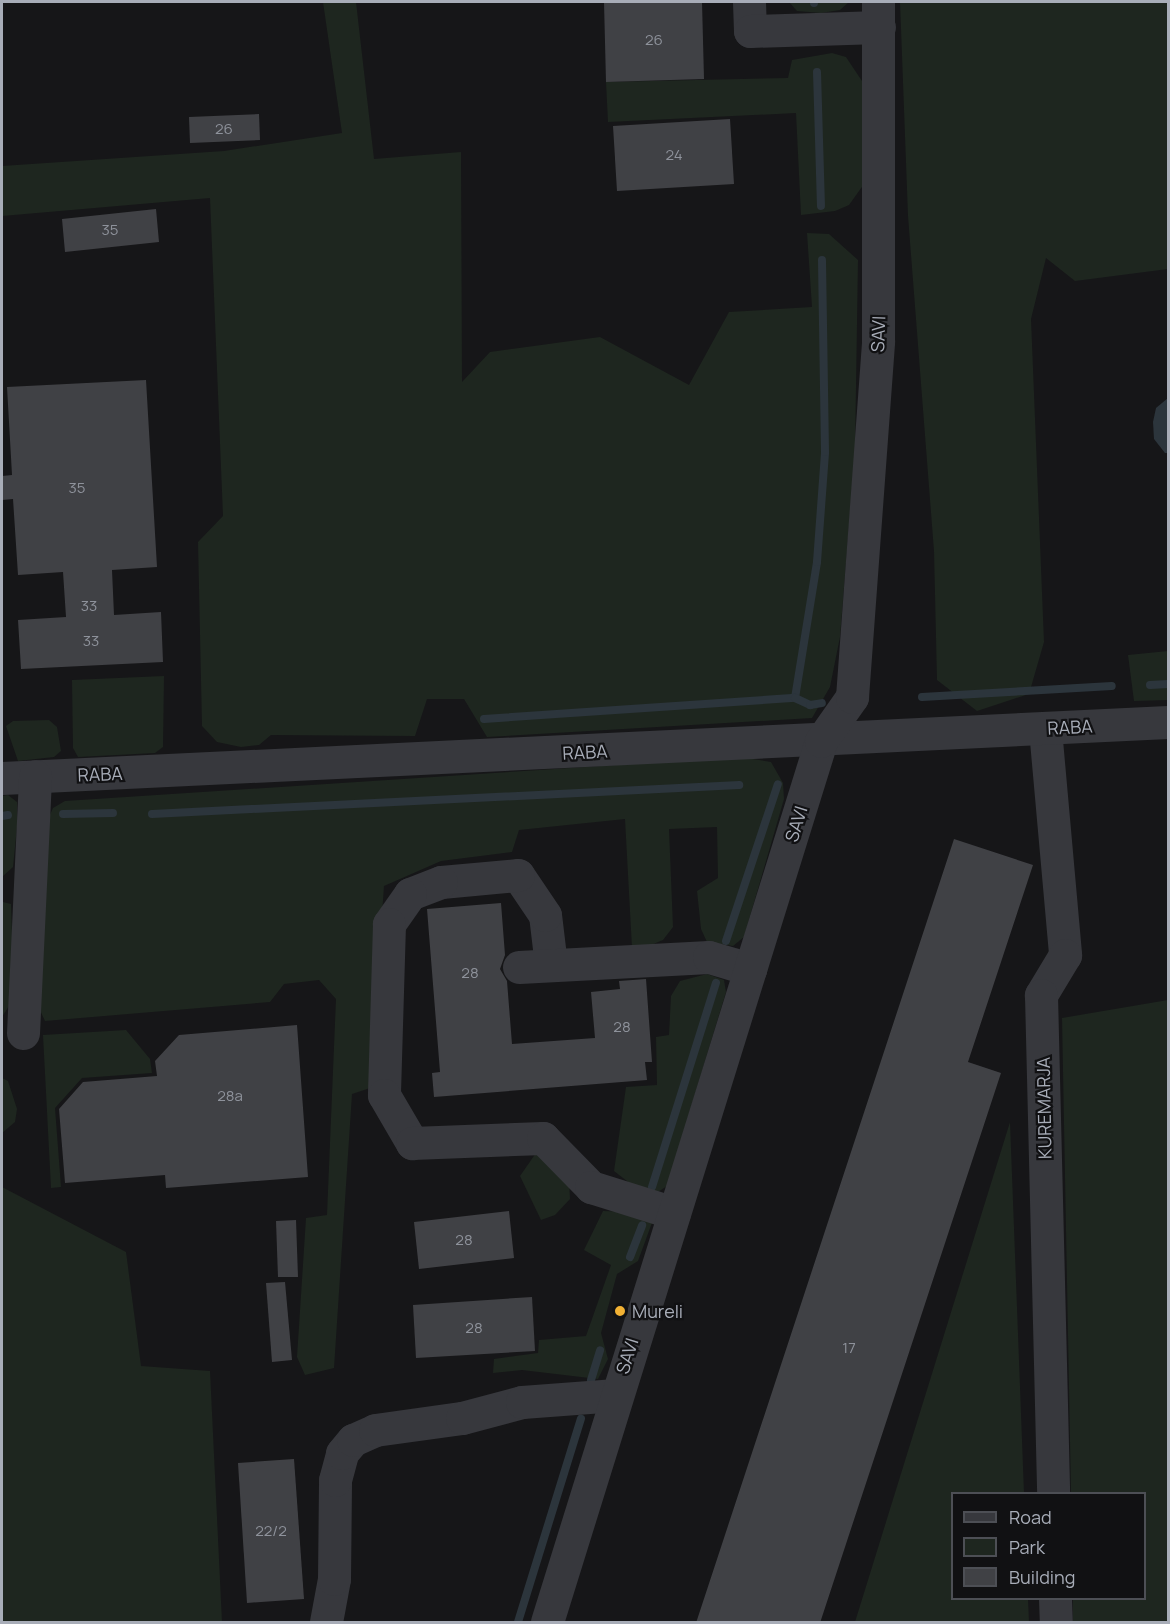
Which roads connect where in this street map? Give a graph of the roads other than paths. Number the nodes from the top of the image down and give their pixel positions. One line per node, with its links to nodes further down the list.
1 (749, 2): 2 (street)
2 (879, 14): 5 (street, SAVI)
3 (1168, 722): 4 (street, RABA)
4 (1045, 729): 5 (street, RABA); 15 (street, KUREMARJA)
5 (821, 741): 6 (street, RABA); 11 (street, SAVI)
6 (35, 776): 7 (street, RABA); 8 (street)
7 (2, 778)
8 (16, 885): 12 (street)
9 (551, 965): 10 (street); 11 (street); 13 (street)
10 (519, 967)
11 (750, 969): 13 (street, SAVI)
12 (23, 1033)
13 (674, 1213): 14 (street, SAVI)
14 (616, 1395): 17 (street); 18 (street, SAVI)
15 (1053, 1492)
16 (1055, 1600): 19 (street)
17 (326, 1623)
18 (548, 1623)
19 (1056, 1623)

